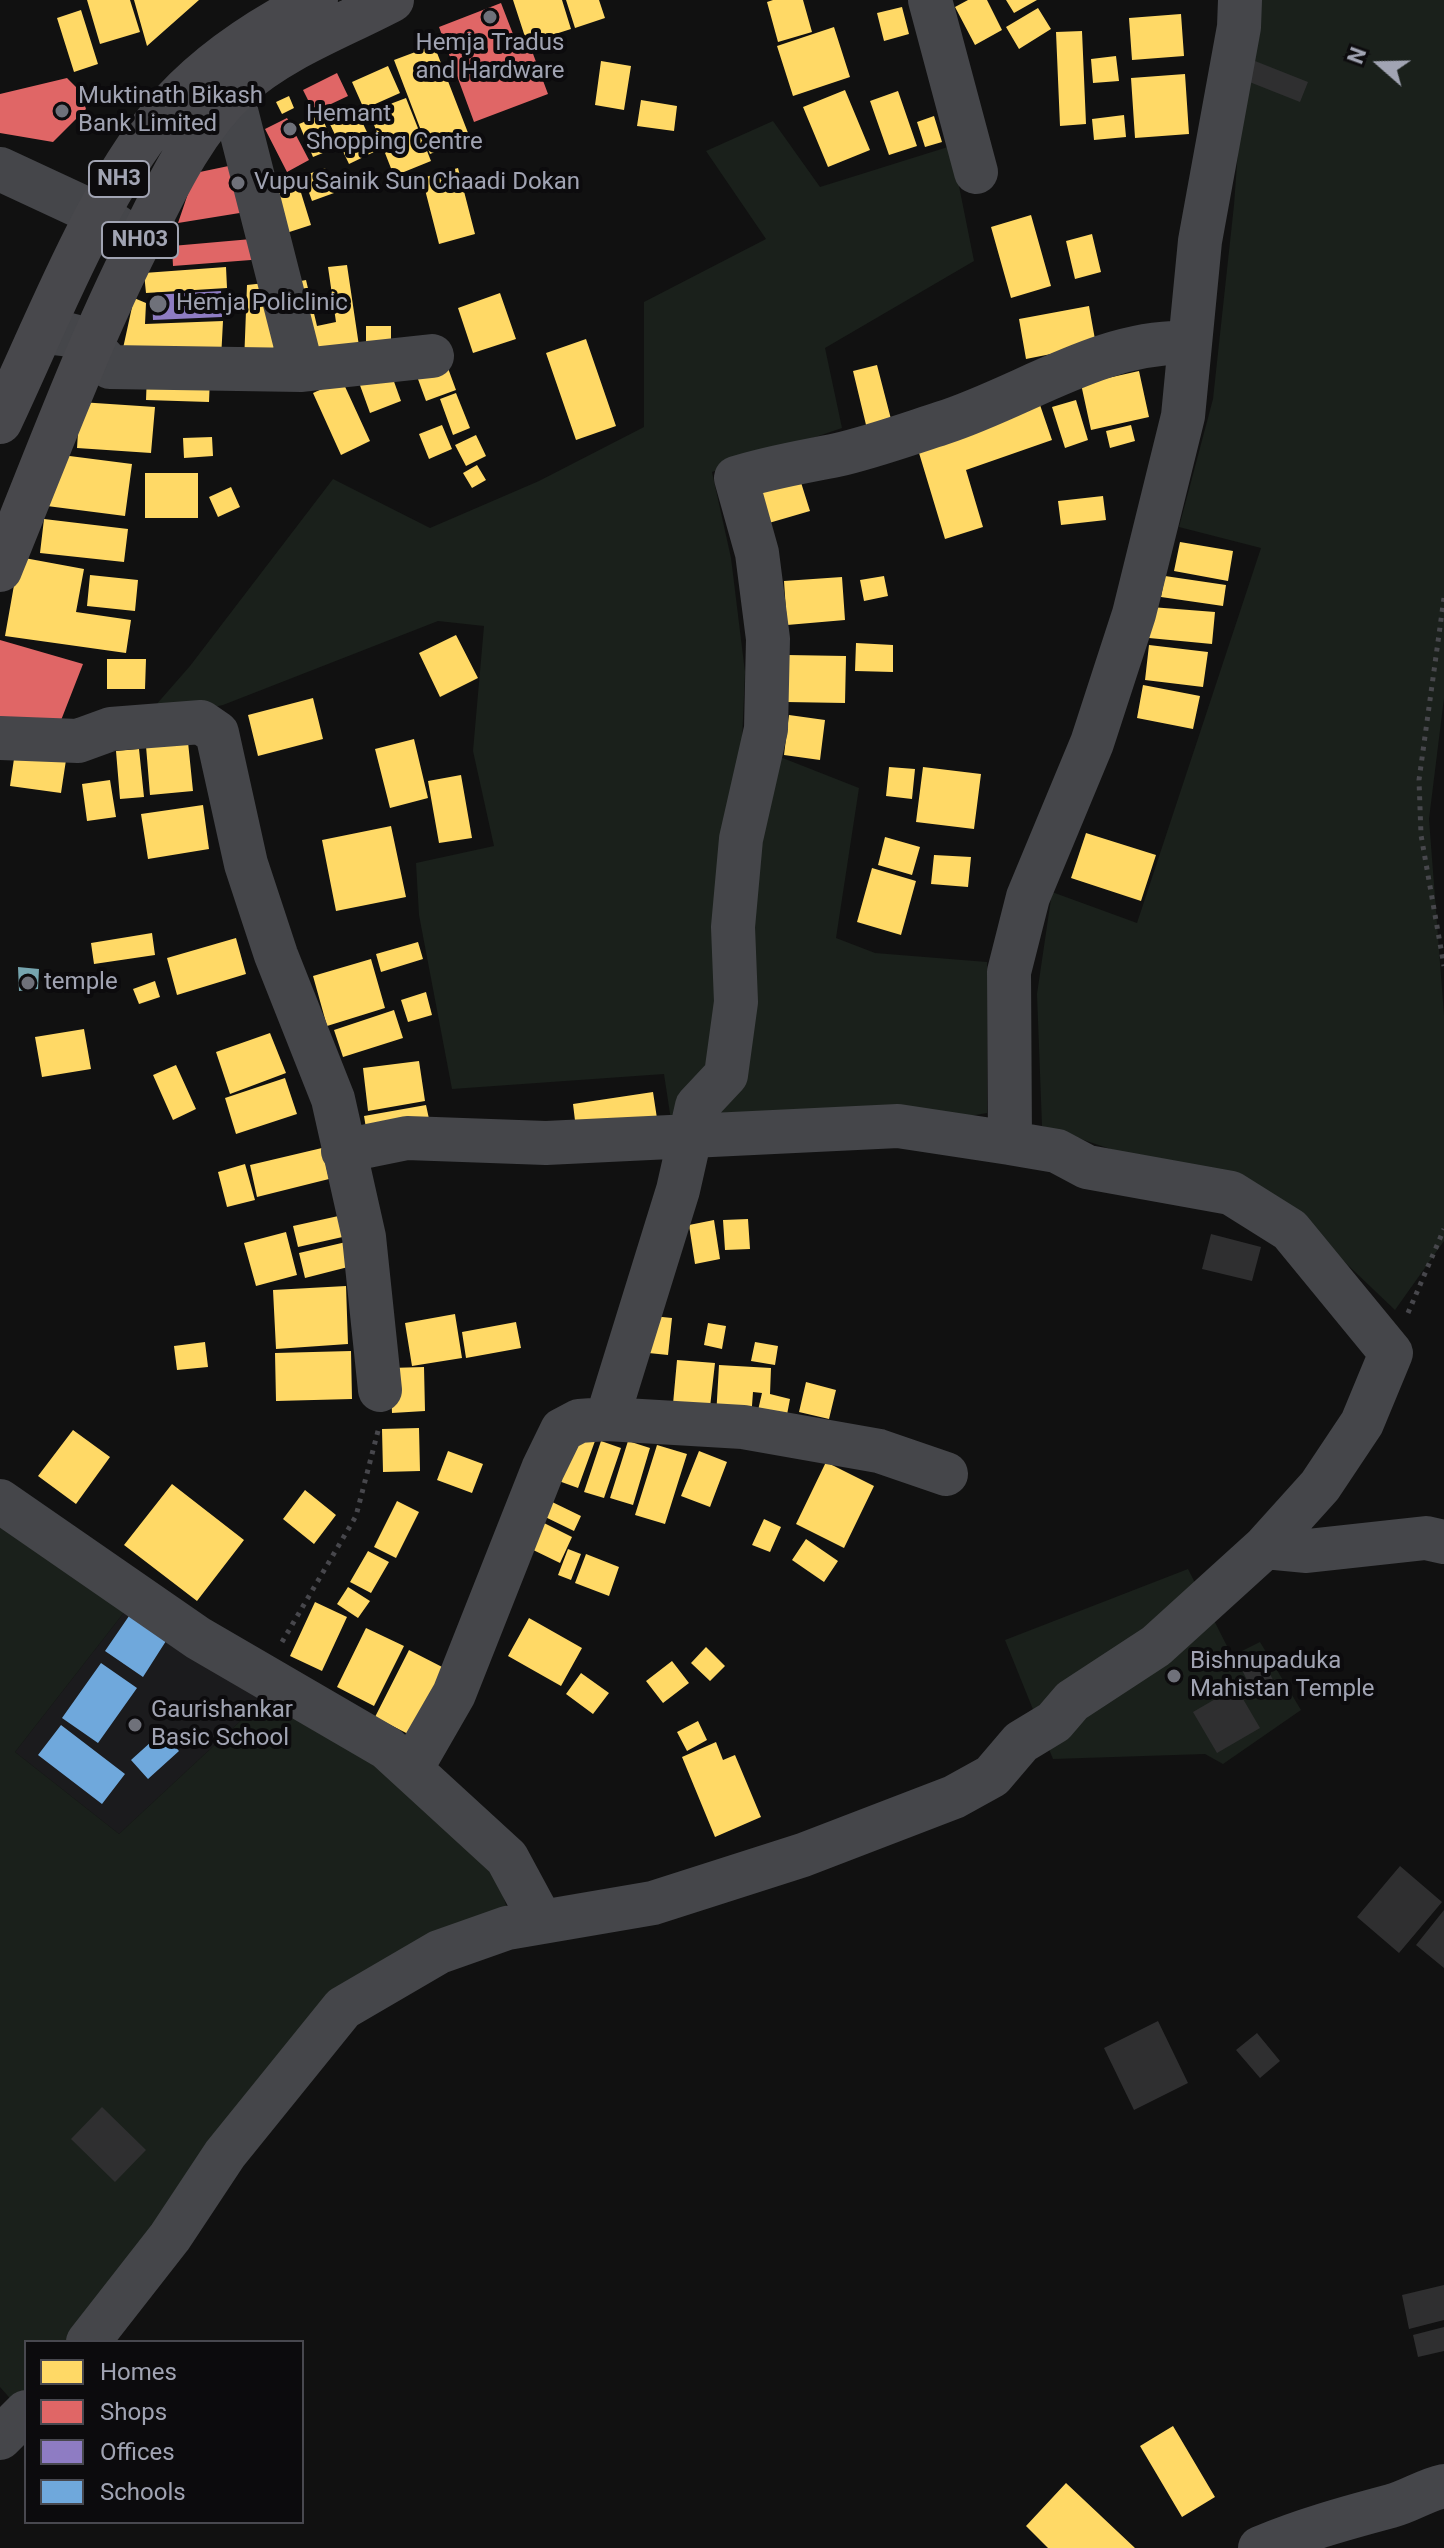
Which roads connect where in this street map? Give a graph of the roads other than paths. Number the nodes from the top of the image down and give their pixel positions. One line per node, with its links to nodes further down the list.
1 (316, 0): 8 (highway, NH3)
2 (392, 0): 5 (highway, NH03)
3 (930, 0): 7 (street)
4 (1240, 0): 12 (street)
5 (232, 95): 9 (highway, NH03); 14 (street)
6 (0, 169): 8 (street)
7 (976, 172)
8 (99, 215): 9 (street); 10 (highway, NH3)
9 (139, 242): 11 (highway, NH03)
10 (41, 333): 11 (street); 15 (highway, NH3)
11 (90, 343): 14 (street); 16 (highway, NH03)
12 (1190, 343): 18 (street); 19 (street)
13 (432, 356): 14 (street)
14 (302, 370)
15 (0, 422)
16 (0, 570)
17 (0, 738): 20 (street)
18 (689, 1134): 19 (street); 20 (street); 22 (street)
19 (1010, 1143): 26 (street)
20 (343, 1151): 21 (street)
21 (380, 1390)
22 (607, 1419): 23 (street); 27 (street)
23 (946, 1474)
24 (0, 1501): 27 (street)
25 (1444, 1542): 26 (street)
26 (1265, 1547): 28 (street)
27 (412, 1767): 28 (street)
28 (541, 1921): 29 (street)
29 (90, 2340)
30 (24, 2414): 31 (street)
31 (0, 2438)
32 (1444, 2486): 33 (street)
33 (1260, 2548)

